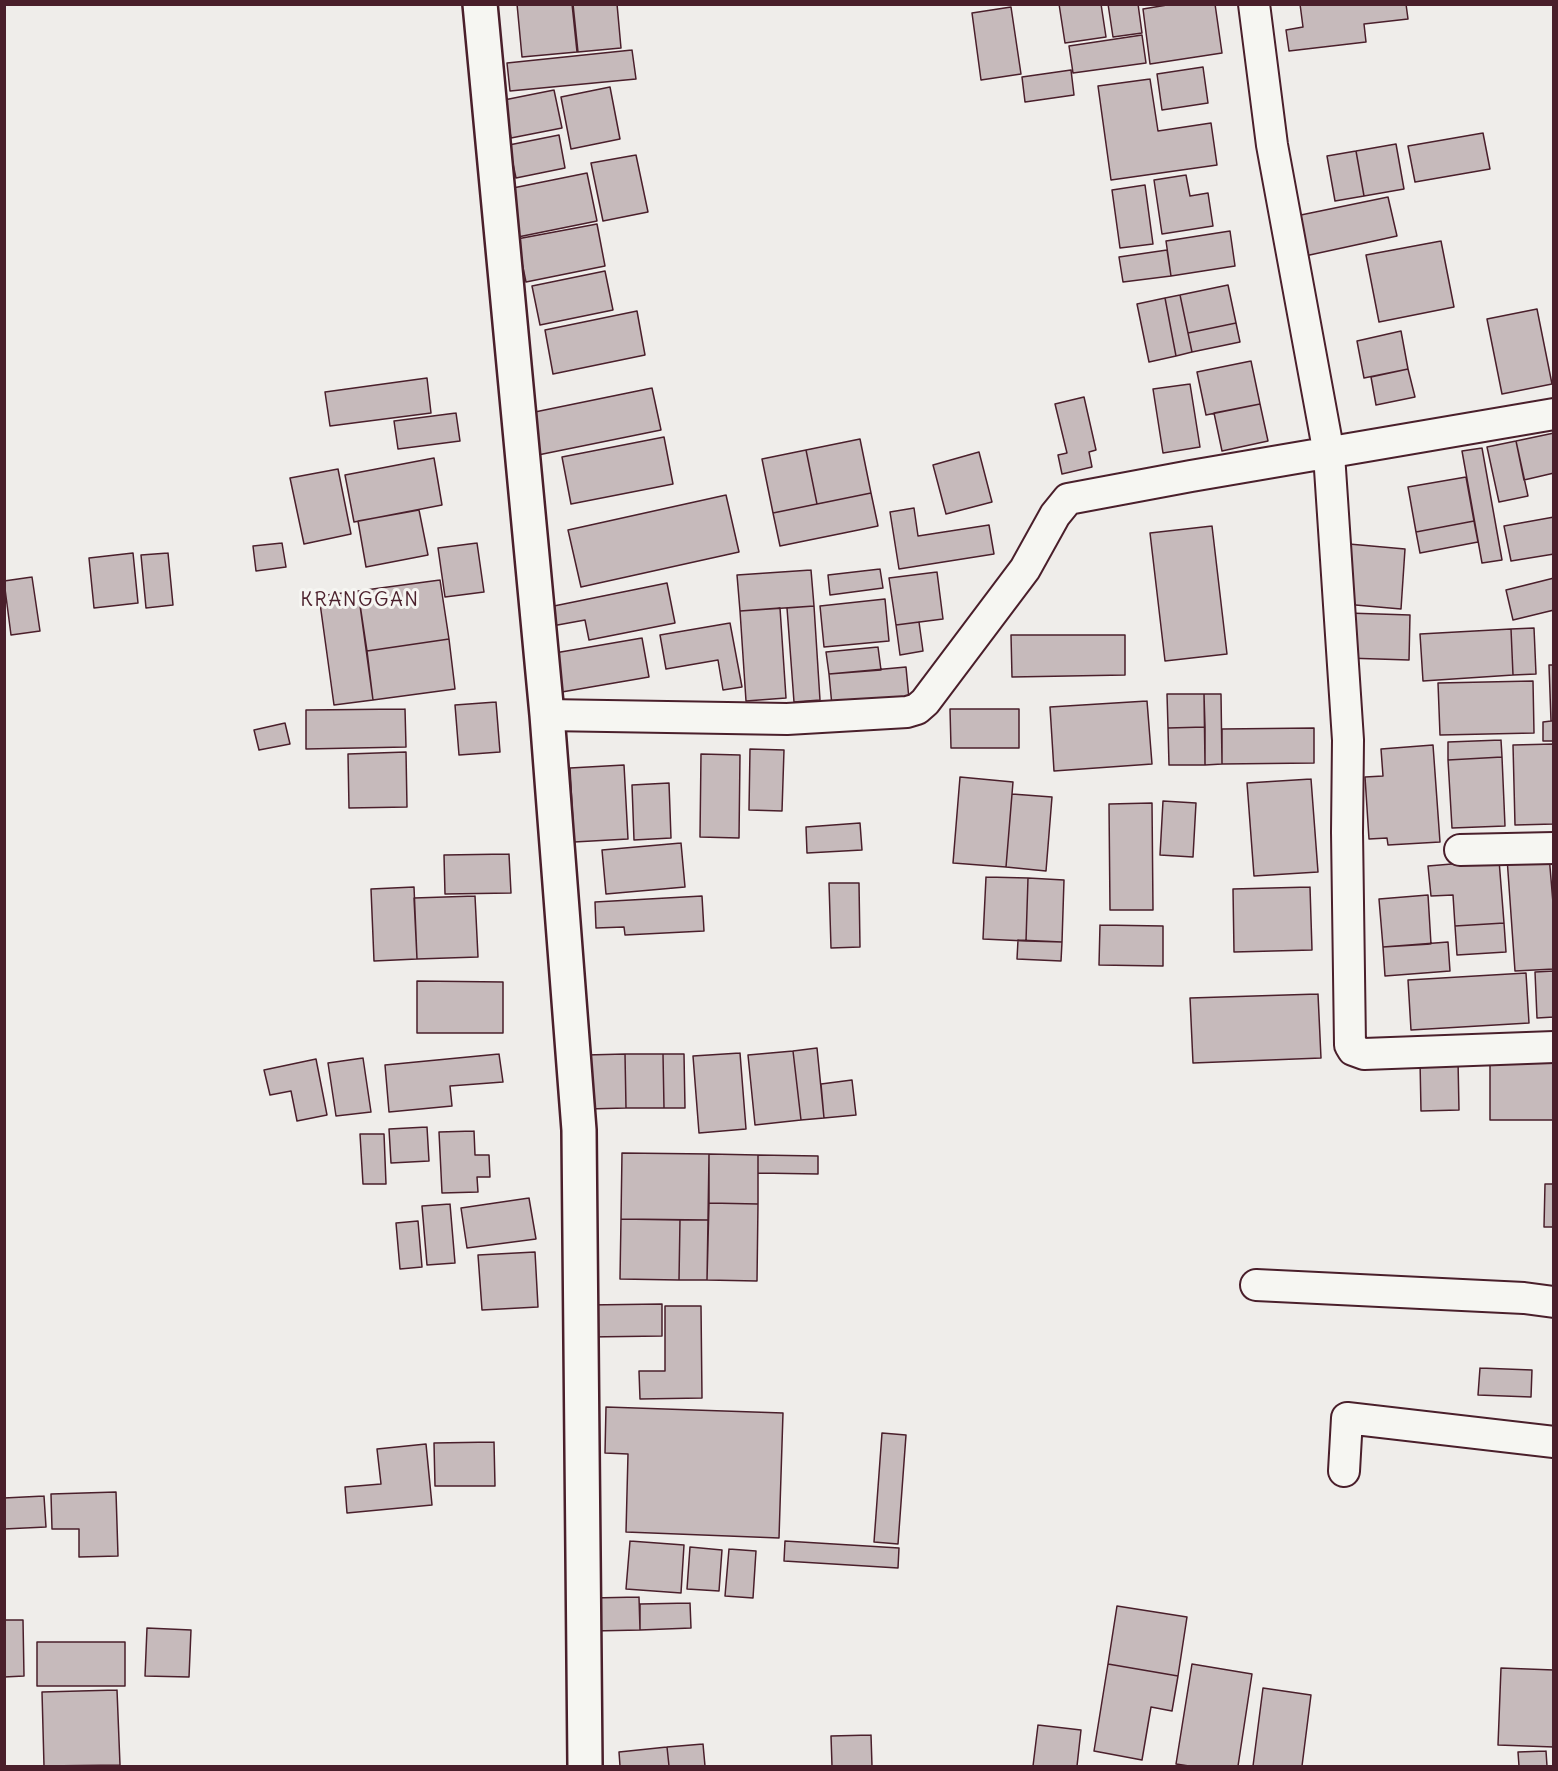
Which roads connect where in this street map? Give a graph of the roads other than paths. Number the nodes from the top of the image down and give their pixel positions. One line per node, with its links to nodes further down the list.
1 (480, 4): 5 (street)
2 (1254, 4): 4 (street)
3 (1554, 414): 4 (street)
4 (1329, 454): 5 (street); 8 (street)
5 (547, 715): 13 (street)
6 (1554, 848): 7 (street)
7 (1461, 850)
8 (1554, 1047)
9 (1256, 1285): 10 (street)
10 (1554, 1302)
11 (1554, 1442): 12 (street)
12 (1344, 1471)
13 (585, 1767)

